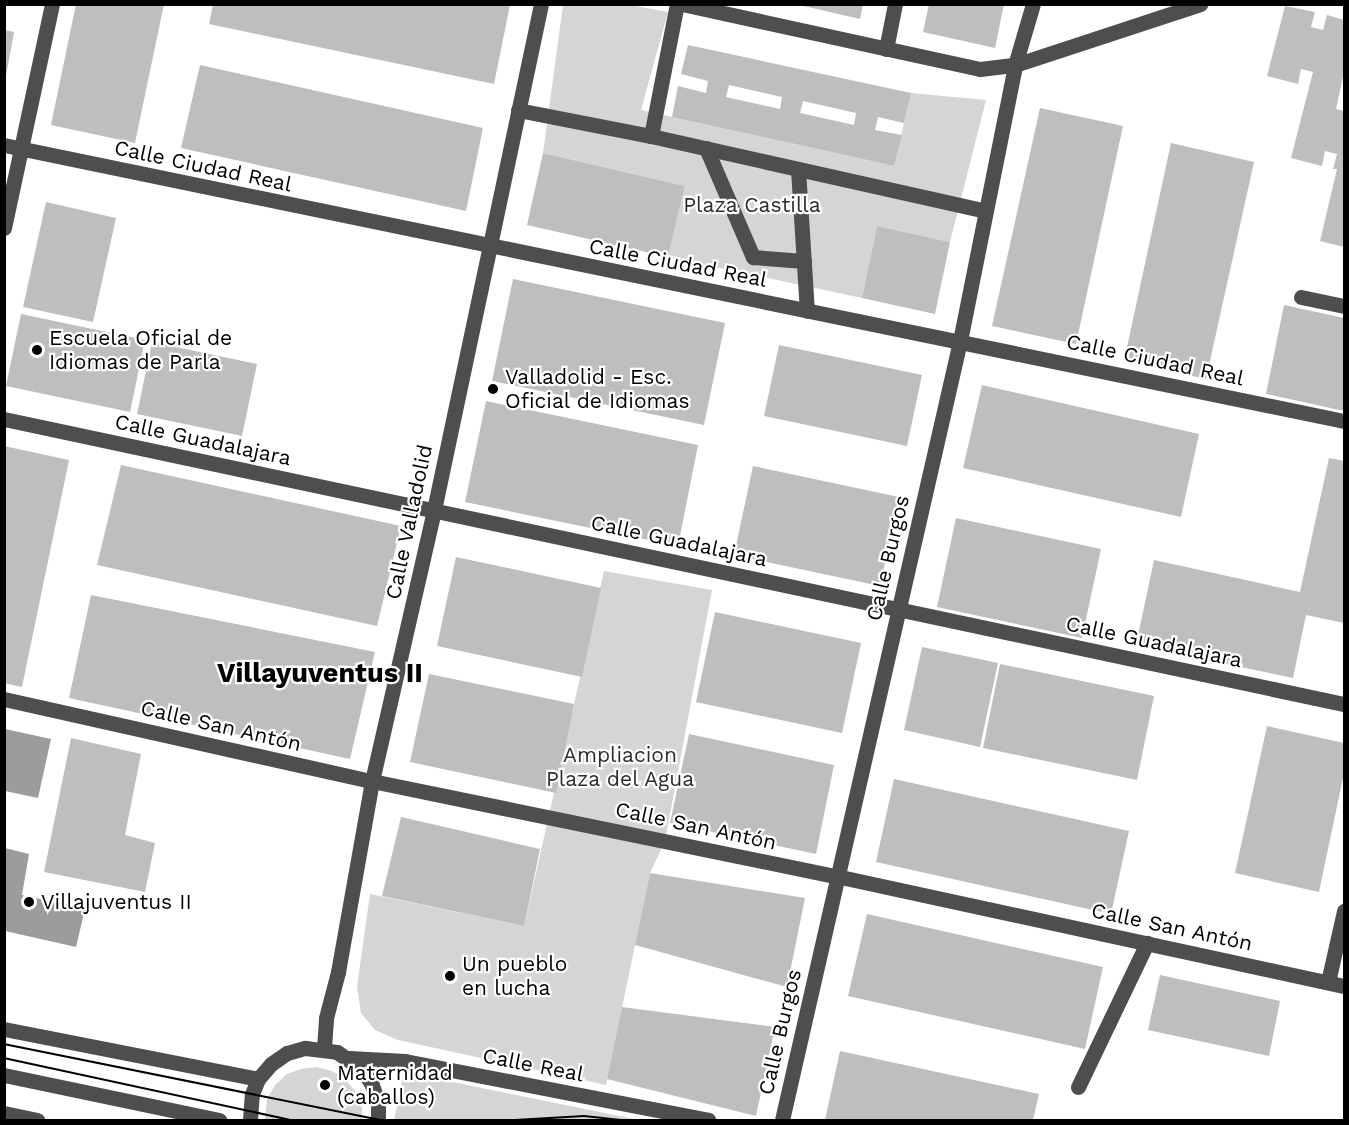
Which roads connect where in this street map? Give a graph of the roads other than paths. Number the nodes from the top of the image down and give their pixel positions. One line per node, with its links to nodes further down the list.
1 (52, 4): 13 (street)
2 (541, 4): 9 (street, Calle Valladolid)
3 (679, 4): 7 (street); 10 (street)
4 (895, 4): 7 (street)
5 (1033, 4): 8 (street, Calle Burgos)
6 (1200, 4): 8 (street)
7 (886, 49): 8 (street)
8 (1015, 65): 15 (street, Calle Burgos)
9 (518, 110): 10 (street); 17 (street, Calle Valladolid)
10 (651, 136): 12 (street)
11 (4, 146): 13 (street, Calle Ciudad Real)
12 (706, 148): 14 (street); 18 (street)
13 (21, 149): 16 (street); 17 (street, Calle Ciudad Real)
14 (798, 169): 15 (street); 18 (street)
15 (987, 211): 22 (street, Calle Burgos)
16 (4, 228)
17 (488, 247): 21 (street, Calle Ciudad Real); 25 (street, Calle Valladolid)
18 (804, 261): 21 (street)
19 (1301, 297): 20 (street)
20 (1344, 306)
21 (807, 311): 22 (street, Calle Ciudad Real)
22 (960, 341): 24 (street, Calle Ciudad Real); 26 (street, Calle Burgos)
23 (4, 419): 25 (street, Calle Guadalajara)
24 (1344, 421)
25 (434, 510): 26 (street, Calle Guadalajara); 29 (street, Calle Valladolid)
26 (897, 609): 28 (street, Calle Guadalajara); 30 (street, Calle Burgos)
27 (4, 699): 29 (street, Calle San Antón)
28 (1344, 704)
29 (372, 781): 30 (street, Calle San Antón); 36 (street, Calle Valladolid)
30 (836, 876): 32 (street, Calle San Antón); 47 (street, Calle Burgos)
31 (1344, 911): 33 (street)
32 (1147, 944): 33 (street, Calle San Antón); 40 (street)
33 (1328, 982): 34 (street, Calle San Antón)
34 (1344, 986)
35 (4, 1029): 39 (street)
36 (324, 1048): 37 (street); 39 (street)
37 (349, 1058): 45 (street); 46 (street, Calle Real)
38 (4, 1074): 43 (street)
39 (258, 1079): 44 (street)
40 (1078, 1087)
41 (4, 1113): 42 (street)
42 (36, 1120)
43 (219, 1120)
44 (250, 1120)
45 (378, 1120)
46 (708, 1120)
47 (782, 1120)

